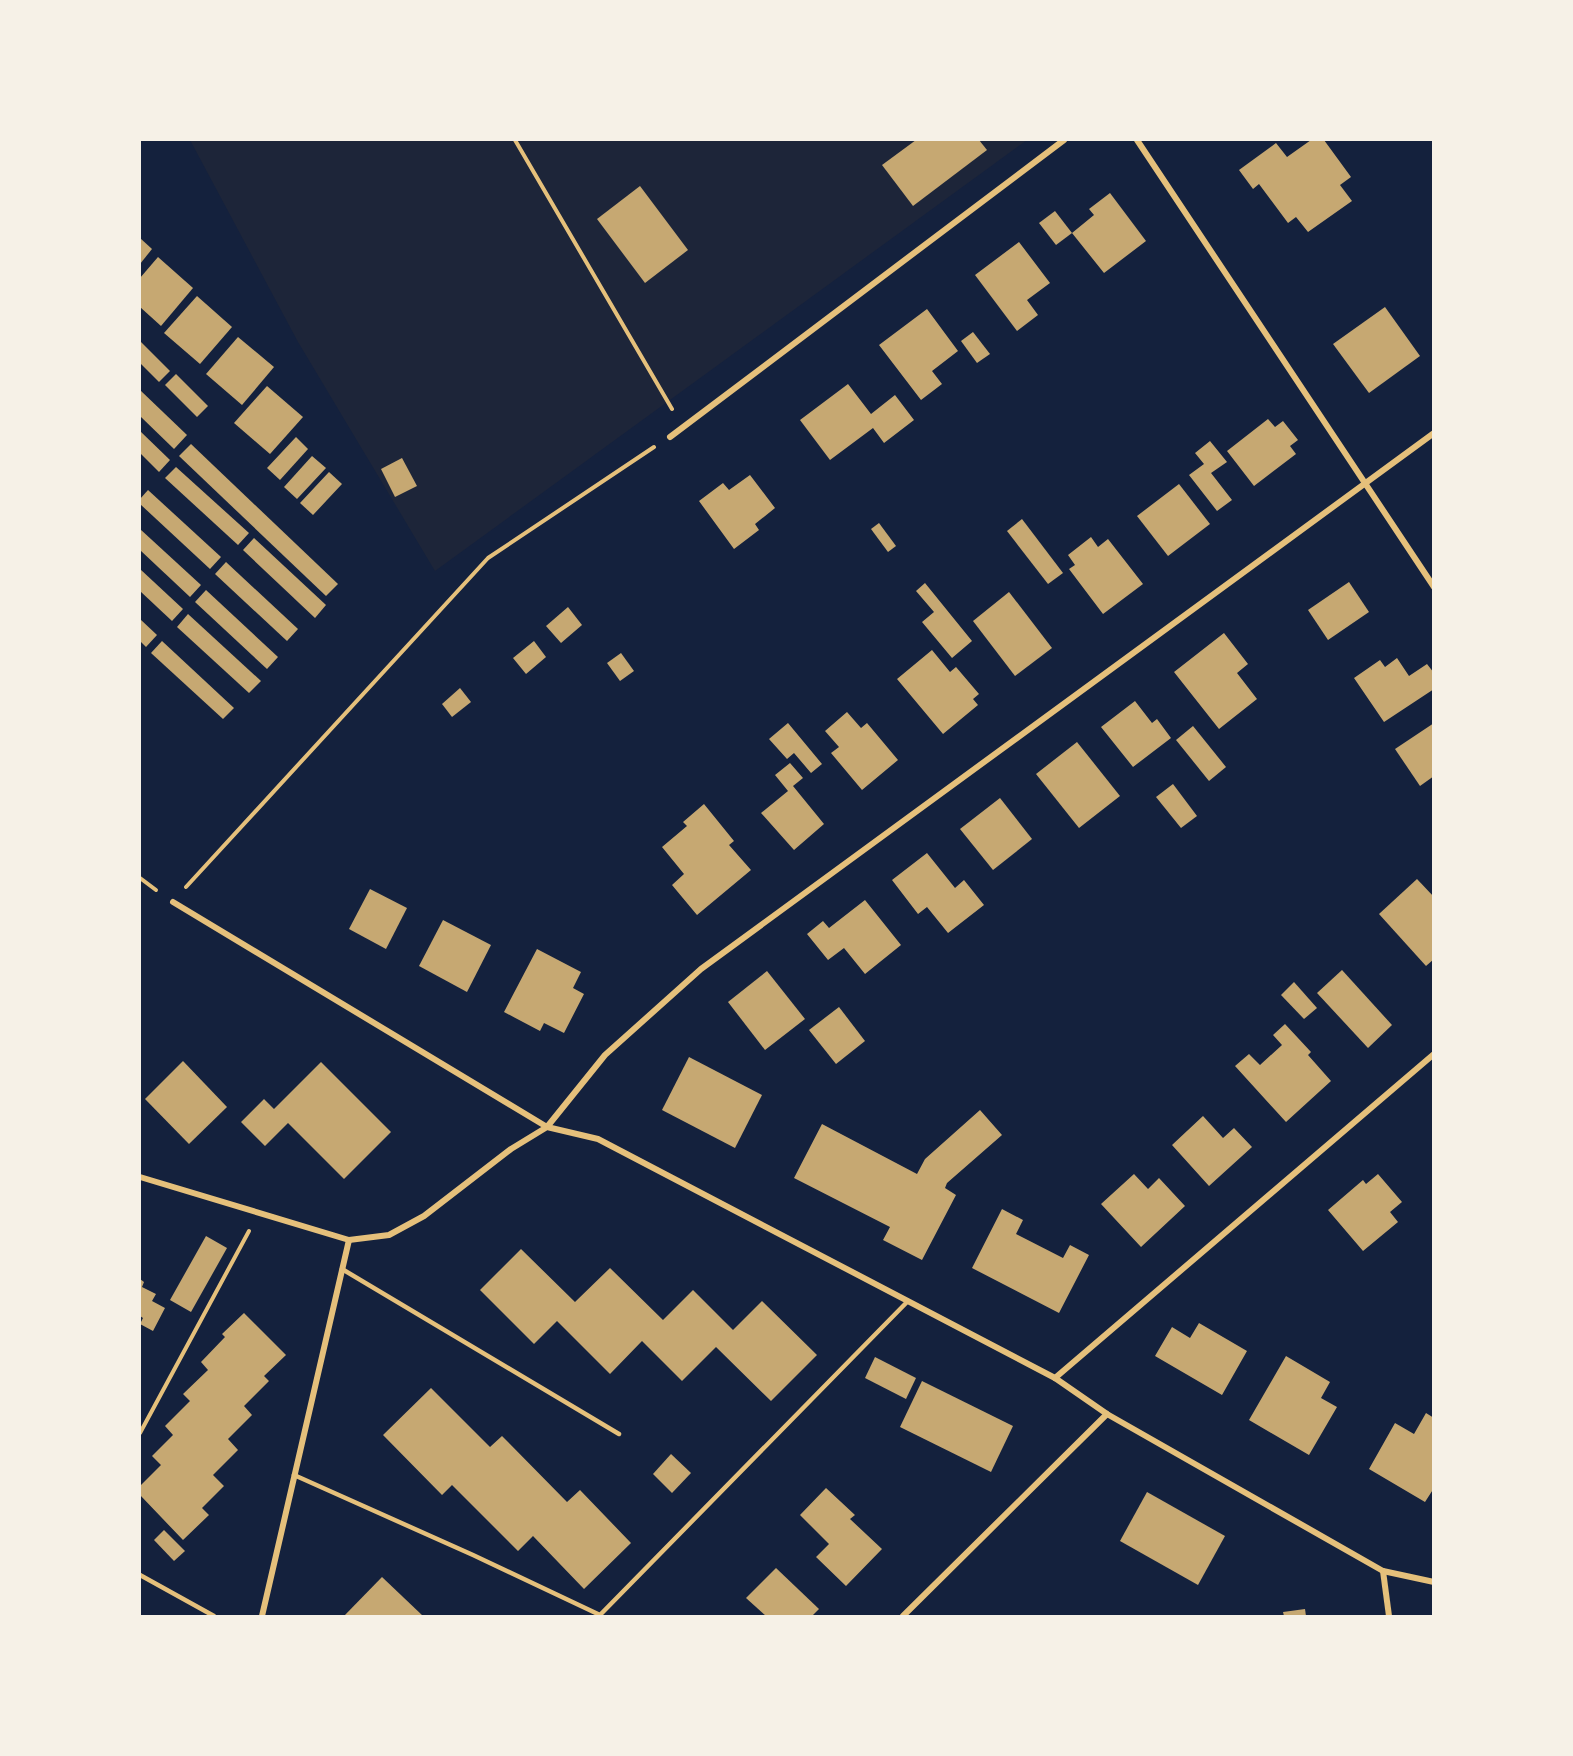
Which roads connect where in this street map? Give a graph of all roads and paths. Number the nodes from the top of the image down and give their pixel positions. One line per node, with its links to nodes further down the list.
1 (515, 140): 4 (path)
2 (1064, 140): 4 (street)
3 (1137, 140): 7 (street)
4 (683, 428): 6 (street)
5 (1434, 433): 7 (street)
6 (670, 437): 9 (path)
7 (1366, 483): 8 (street); 11 (street)
8 (1434, 587)
9 (173, 902): 11 (street)
10 (1434, 1054): 17 (street)
11 (547, 1127): 14 (street); 16 (street)
12 (140, 1177): 13 (street)
13 (259, 1213): 14 (street); 19 (path)
14 (349, 1240): 15 (street)
15 (342, 1269): 20 (lane); 21 (street)
16 (908, 1301): 17 (street); 21 (lane)
17 (1055, 1378): 18 (street)
18 (1107, 1414): 22 (street); 27 (street)
19 (140, 1433)
20 (619, 1434)
21 (294, 1475): 26 (street)
22 (1383, 1571): 24 (street); 28 (street)
23 (140, 1575): 25 (lane)
24 (1434, 1582)
25 (214, 1617)
26 (262, 1617)
27 (903, 1617)
28 (1389, 1617)

